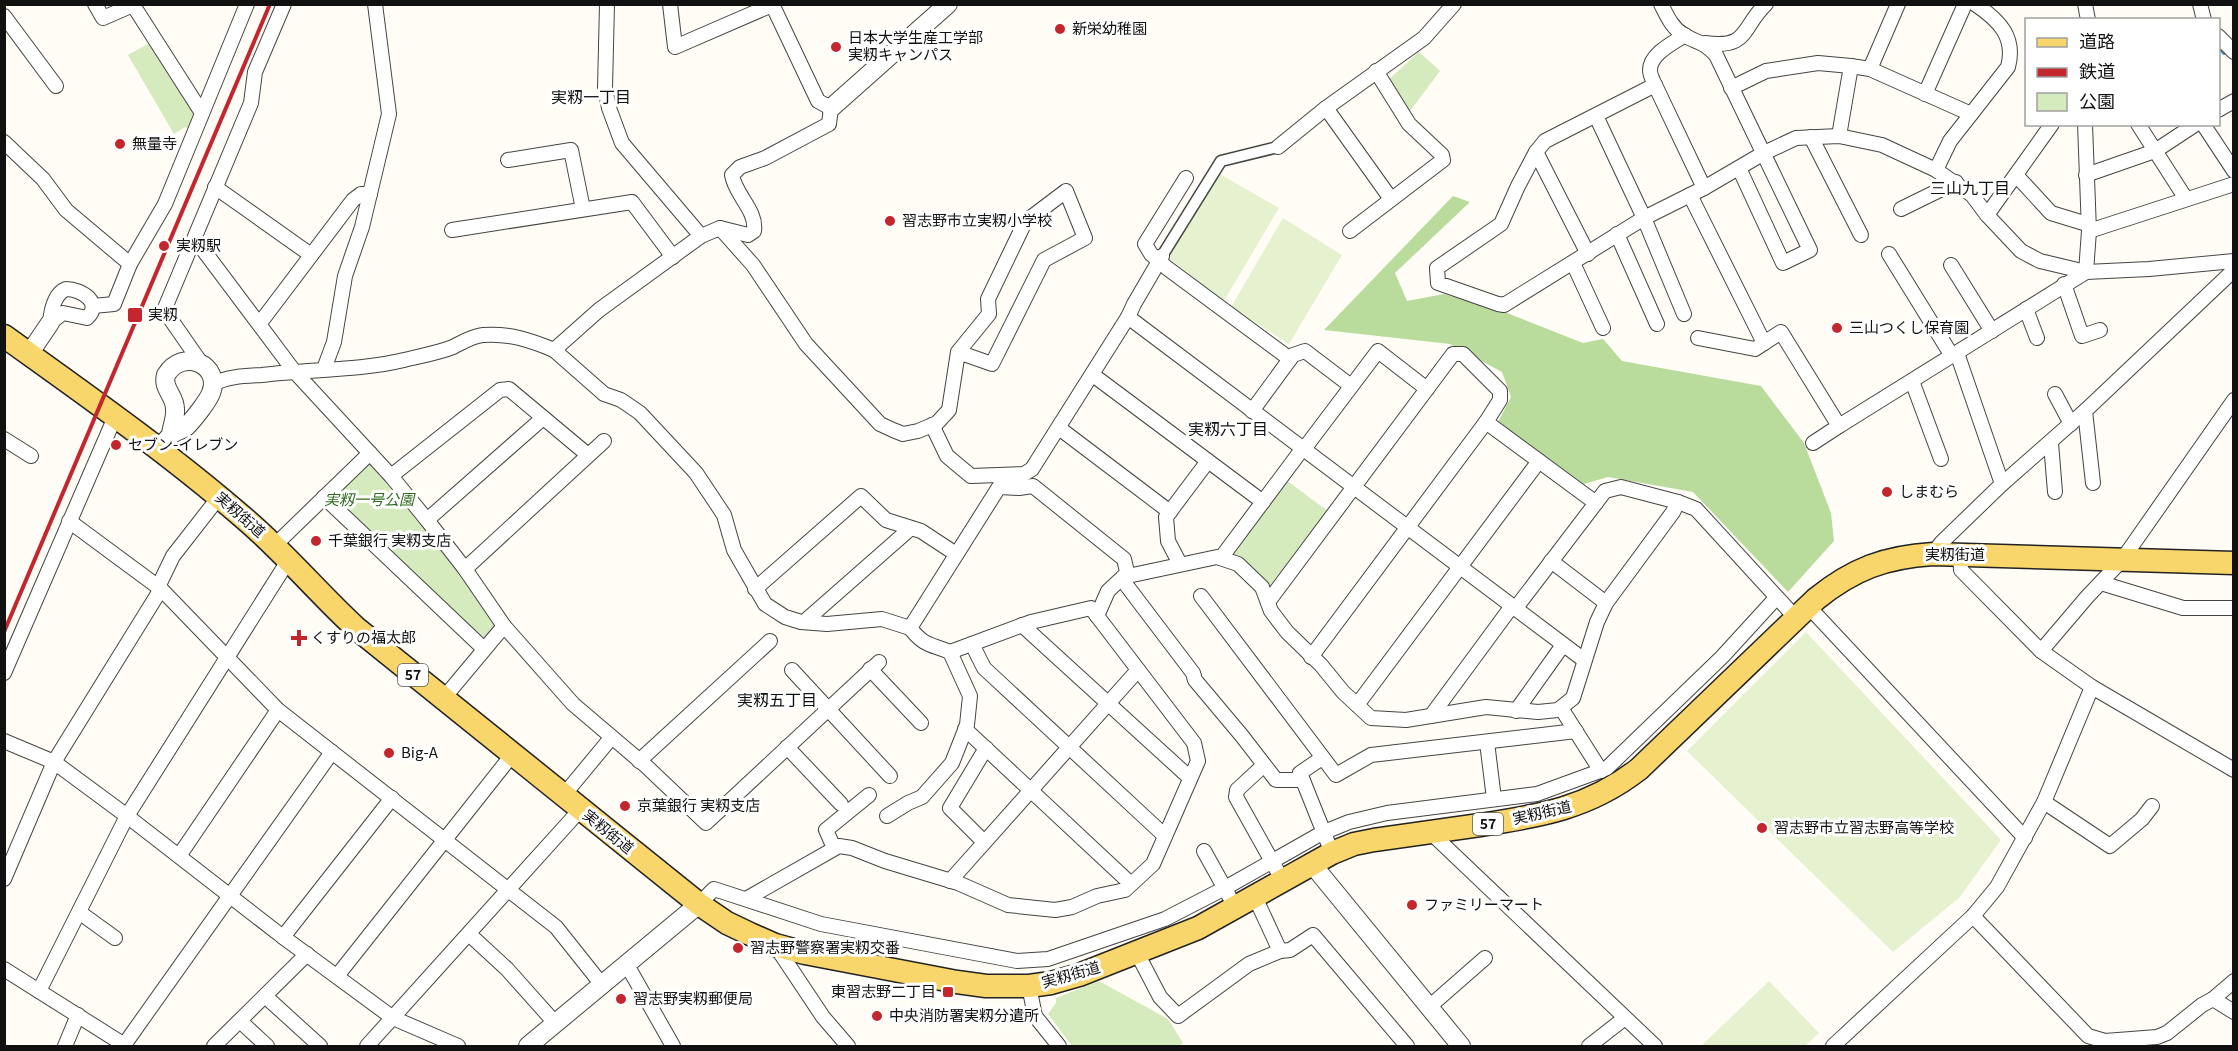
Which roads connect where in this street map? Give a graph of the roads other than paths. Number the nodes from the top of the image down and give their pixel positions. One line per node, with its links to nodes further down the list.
1 (95, 4): 32 (street)
2 (247, 4): 32 (street)
3 (284, 4): 56 (street)
4 (375, 4): 58 (street)
5 (607, 4): 71 (street)
6 (670, 4): 14 (street)
7 (948, 4): 29 (street)
8 (1454, 4): 23 (street)
9 (1661, 4): 16 (street)
10 (1766, 4): 18 (street)
11 (1898, 4): 22 (street)
12 (1965, 4): 27 (street)
13 (1975, 4): 33 (street)
14 (772, 5): 29 (street)
15 (4, 16): 25 (street)
16 (1684, 35): 18 (street); 24 (street)
17 (2220, 38): 19 (street)
18 (1705, 43): 26 (street)
19 (2234, 52): 21 (street)
20 (1851, 66): 22 (street); 26 (street); 40 (street)
21 (2234, 66)
22 (1870, 69): 27 (street)
23 (1376, 72): 30 (street); 60 (street)
24 (1654, 85): 34 (street); 57 (street)
25 (56, 86)
26 (1731, 88): 46 (street)
27 (1925, 93): 33 (street)
28 (2234, 101): 31 (street)
29 (831, 108): 66 (street)
30 (1326, 108): 43 (street); 60 (street)
31 (2220, 109)
32 (202, 113): 81 (street)
33 (1971, 114): 49 (street)
34 (1596, 116): 45 (street); 65 (street)
35 (2051, 126): 51 (street)
36 (2085, 126): 52 (street)
37 (2139, 126): 44 (street)
38 (2193, 126): 44 (street)
39 (2204, 126): 50 (street)
40 (1839, 136): 41 (street); 49 (street)
41 (1812, 137): 46 (street); 72 (street)
42 (4, 142): 81 (street)
43 (1278, 147): 78 (street)
44 (2155, 151): 52 (street); 61 (street)
45 (1536, 152): 74 (street); 80 (street)
46 (1764, 153): 48 (street); 48 (street)
47 (508, 160): 62 (street)
48 (1739, 168): 57 (street)
49 (1936, 170): 54 (street)
50 (2234, 171)
51 (2016, 175): 64 (street); 67 (street)
52 (2085, 175): 67 (street)
53 (1186, 178): 78 (street)
54 (1956, 182): 63 (street); 64 (street)
55 (2234, 184): 61 (street)
56 (215, 188): 73 (street); 76 (street)
57 (1704, 188): 59 (street)
58 (370, 194): 76 (street); 106 (street)
59 (1690, 195): 65 (street); 99 (street)
60 (1391, 199): 69 (street)
61 (2186, 199): 67 (street)
62 (583, 209): 68 (street); 77 (street)
63 (1901, 210)
64 (1987, 215): 84 (street)
65 (1644, 218): 70 (street); 88 (street)
66 (720, 228): 71 (street); 121 (street)
67 (2088, 228): 84 (street)
68 (452, 230)
69 (1350, 231)
70 (1617, 234): 74 (street); 92 (street)
71 (701, 236): 77 (street)
72 (1861, 236)
73 (195, 239): 91 (street); 105 (street)
74 (1587, 254): 80 (street)
75 (1889, 254): 103 (street)
76 (311, 255): 91 (street)
77 (673, 257): 100 (street)
78 (1161, 259): 89 (street); 104 (street)
79 (2234, 261): 84 (street)
80 (1573, 263): 93 (street)
81 (130, 264): 86 (street)
82 (1951, 265): 95 (street)
83 (2234, 270): 116 (street)
84 (2086, 272): 85 (street)
85 (2064, 284): 87 (street); 94 (street)
86 (93, 306): 90 (street); 90 (street)
87 (2026, 309): 95 (street); 98 (street)
88 (1684, 314)
89 (1128, 317): 108 (street); 115 (street)
90 (50, 323): 102 (street)
91 (260, 323): 107 (street)
92 (1657, 324)
93 (1603, 328)
94 (2100, 330)
95 (1992, 331): 103 (street)
96 (4, 336): 102 (main road, 実籾街道 / 57)
97 (1698, 338): 99 (street)
98 (2037, 338)
99 (1764, 343): 122 (street)
100 (554, 350): 106 (street); 166 (street)
101 (958, 352): 101 (street); 121 (street)
102 (29, 354): 117 (main road, 実籾街道 / 57)
103 (1954, 354): 109 (street); 139 (street)
104 (1290, 359): 111 (street); 115 (street)
105 (201, 363): 110 (street); 126 (street)
106 (324, 369): 107 (street)
107 (294, 371): 110 (street); 130 (street)
108 (1093, 375): 123 (street); 134 (street)
109 (1912, 381): 122 (street); 133 (street)
110 (213, 384): 126 (street)
111 (1351, 386): 112 (street); 129 (street)
112 (1426, 389): 119 (street); 140 (street)
113 (2055, 394): 120 (street)
114 (2234, 400): 157 (street)
115 (1252, 411): 129 (street)
116 (2085, 411): 120 (street); 138 (street)
117 (115, 417): 126 (main road, 実籾街道 / 57); 149 (street)
118 (543, 418): 131 (street); 136 (street); 148 (street)
119 (1486, 422): 135 (street); 150 (street)
120 (2071, 424): 127 (street)
121 (932, 425): 137 (street)
122 (1839, 426): 128 (street)
123 (1059, 429): 137 (street); 147 (street)
124 (4, 439): 132 (street)
125 (604, 441): 131 (street)
126 (165, 442): 142 (main road, 実籾街道 / 57)
127 (2051, 442): 139 (street); 141 (street)
128 (1813, 443)
129 (1303, 449): 140 (street); 144 (street)
130 (370, 453): 136 (street); 143 (street)
131 (588, 455): 162 (street)
132 (31, 456)
133 (1941, 459)
134 (1208, 461): 144 (street); 147 (street)
135 (1539, 461): 146 (street); 161 (street)
136 (391, 476): 148 (street)
137 (1025, 480): 153 (street); 163 (street)
138 (2093, 483)
139 (2002, 484): 154 (street)
140 (1354, 487): 150 (street); 169 (street)
141 (2055, 492)
142 (219, 497): 152 (main road, 実籾街道 / 57); 165 (street)
143 (324, 497): 152 (street); 182 (street)
144 (1263, 502): 156 (street)
145 (1678, 502): 146 (street); 168 (street); 170 (street)
146 (1596, 503): 158 (street)
147 (1170, 512): 160 (street)
148 (427, 520): 162 (street)
149 (69, 521): 165 (street); 190 (street)
150 (1408, 527): 161 (street); 186 (street)
151 (911, 528): 153 (street); 166 (street); 175 (street)
152 (281, 553): 185 (street); 192 (main road, 実籾街道 / 57)
153 (956, 554): 178 (street)
154 (1933, 554): 155 (main road, 実籾街道 / 57); 173 (main road, 実籾街道 / 57)
155 (1960, 554): 157 (main road, 実籾街道 / 57); 183 (street)
156 (1221, 558): 160 (street); 169 (street)
157 (2122, 560): 159 (main road, 実籾街道 / 57); 164 (street)
158 (1551, 561): 170 (street); 171 (street)
159 (2234, 563)
160 (1180, 564): 163 (street)
161 (1461, 567): 171 (street); 194 (street)
162 (465, 569): 177 (street)
163 (1126, 576): 174 (street); 214 (street)
164 (2101, 583): 172 (street); 183 (street)
165 (159, 588): 185 (street); 213 (street)
166 (755, 589): 175 (street)
167 (1201, 596): 211 (street)
168 (1776, 598): 173 (street); 216 (street)
169 (1268, 603): 186 (street)
170 (1606, 603): 187 (street)
171 (1514, 607): 181 (street); 199 (street)
172 (2234, 608)
173 (1802, 612): 230 (main road, 実籾街道 / 57); 233 (street)
174 (1097, 616): 176 (street); 189 (street)
175 (804, 622): 178 (street)
176 (1022, 625): 180 (street); 193 (street)
177 (504, 626): 182 (street); 203 (street)
178 (910, 628): 184 (street)
179 (770, 641): 212 (street)
180 (972, 644): 184 (street); 207 (street)
181 (1563, 645): 187 (street); 198 (street)
182 (484, 650): 192 (street)
183 (2041, 651): 191 (street)
184 (950, 652): 201 (street)
185 (228, 657): 197 (street); 228 (street)
186 (1311, 657): 194 (street)
187 (1584, 660): 195 (street)
188 (792, 670): 196 (street)
189 (1138, 670): 193 (street); 218 (street)
190 (4, 673)
191 (2092, 687): 215 (street); 224 (street)
192 (443, 699): 210 (main road, 実籾街道 / 57)
193 (1108, 703): 207 (street); 218 (street)
194 (1357, 705): 199 (street)
195 (1561, 708): 198 (street); 202 (street)
196 (828, 709): 200 (street); 206 (street); 217 (street)
197 (278, 710): 209 (street); 238 (street)
198 (1516, 711): 199 (street)
199 (1431, 716)
200 (921, 723)
201 (965, 729): 208 (street); 229 (street)
202 (1576, 731): 205 (street); 216 (street)
203 (611, 738): 212 (street); 225 (street)
204 (4, 741): 213 (street)
205 (1486, 742): 211 (street); 223 (street)
206 (787, 747): 212 (street); 226 (street)
207 (1069, 747): 220 (street); 232 (street)
208 (986, 748): 220 (street); 235 (street)
209 (332, 752): 222 (street); 245 (street)
210 (512, 755): 225 (main road, 実籾街道 / 57); 234 (street)
211 (1322, 758): 219 (street)
212 (639, 761)
213 (54, 762): 228 (street); 241 (street)
214 (1264, 765): 219 (street); 240 (street)
215 (2234, 770)
216 (1601, 771): 223 (street)
217 (890, 776)
218 (1190, 778): 232 (street)
219 (1302, 780): 231 (street)
220 (1030, 790): 235 (street); 243 (street)
221 (869, 795): 236 (street)
222 (393, 798): 234 (street); 252 (street)
223 (1494, 799): 231 (street)
224 (2044, 802): 227 (street); 233 (street)
225 (572, 803): 244 (street); 248 (main road, 実籾街道 / 57)
226 (841, 804)
227 (2152, 806)
228 (127, 816): 238 (street); 249 (street)
229 (887, 816)
230 (1430, 832): 239 (main road, 実籾街道 / 57); 272 (street)
231 (1323, 833): 239 (street); 240 (street)
232 (1165, 836): 243 (street)
233 (2025, 838): 250 (street)
234 (446, 840): 244 (street); 261 (street)
235 (984, 842): 242 (street)
236 (834, 848): 242 (street); 247 (street)
237 (1204, 851): 246 (street)
238 (179, 856): 245 (street)
239 (1322, 859): 240 (main road, 実籾街道 / 57); 268 (street)
240 (1278, 871): 246 (main road, 実籾街道 / 57); 246 (street)
241 (4, 879)
242 (950, 881): 243 (street)
243 (1131, 884)
244 (509, 889): 251 (street); 263 (street)
245 (230, 895): 252 (street); 276 (street)
246 (1238, 898): 247 (street); 255 (street); 256 (main road, 実籾街道 / 57)
247 (746, 899): 248 (street)
248 (699, 904): 254 (main road, 実籾街道 / 57); 259 (street)
249 (79, 912): 253 (street); 265 (street)
250 (1973, 915): 275 (street); 291 (street)
251 (469, 934): 271 (street); 274 (street)
252 (283, 937): 257 (street)
253 (115, 938)
254 (775, 945): 264 (main road, 実籾街道 / 57); 285 (street)
255 (1281, 951): 256 (street); 287 (street)
256 (1137, 953): 264 (main road, 実籾街道 / 57)
257 (307, 954): 261 (street); 266 (street)
258 (1485, 958): 268 (street)
259 (627, 965): 263 (street); 284 (street)
260 (4, 969): 265 (street)
261 (337, 976): 271 (street)
262 (2234, 981): 267 (street)
263 (603, 986): 274 (street)
264 (1029, 986): 286 (street)
265 (39, 991): 270 (street)
266 (266, 996): 273 (street); 280 (street)
267 (2213, 999): 269 (street); 275 (street)
268 (1429, 1007): 288 (street)
269 (2234, 1012)
270 (78, 1015): 276 (street); 277 (street)
271 (393, 1018): 281 (street); 282 (street)
272 (1625, 1018): 289 (street); 290 (street)
273 (240, 1021): 278 (street); 279 (street)
274 (556, 1024): 283 (street)
275 (2103, 1044)
276 (125, 1046)
277 (65, 1047)
278 (214, 1047)
279 (267, 1047)
280 (321, 1047)
281 (367, 1047)
282 (458, 1047)
283 (528, 1047)
284 (673, 1047)
285 (848, 1047)
286 (1059, 1047)
287 (1407, 1047)
288 (1461, 1047)
289 (1589, 1047)
290 (1655, 1047)
291 (1833, 1047)

